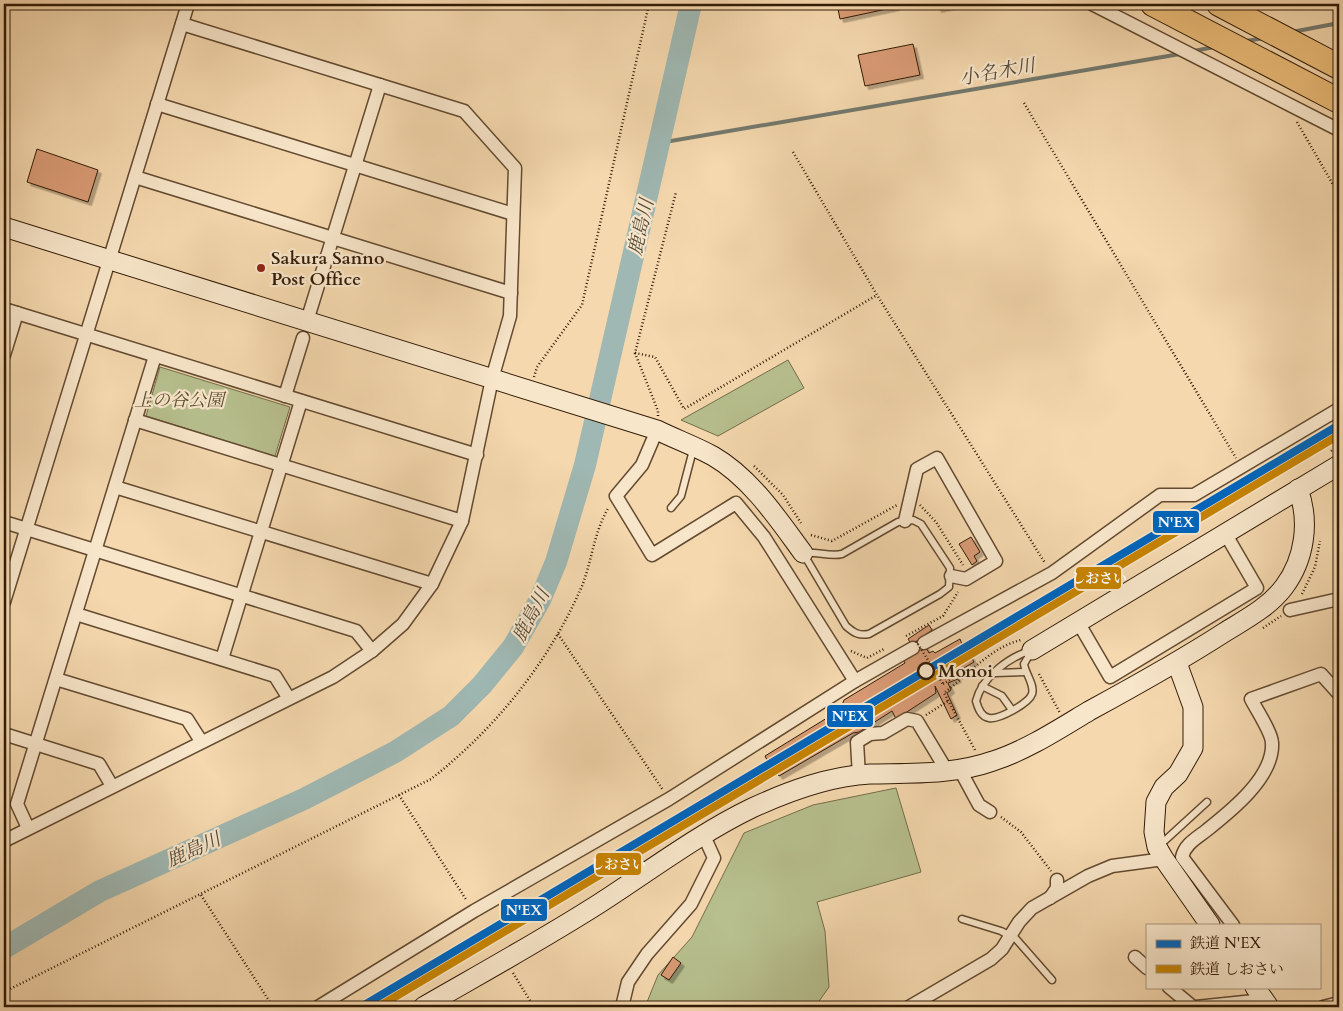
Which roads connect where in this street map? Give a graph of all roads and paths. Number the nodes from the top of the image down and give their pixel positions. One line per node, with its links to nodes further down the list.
1 (188, 4): 6 (street)
2 (649, 4): 33 (path)
3 (1092, 4): 12 (street)
4 (1154, 4): 9 (highway)
5 (1219, 4): 7 (highway)
6 (182, 24): 8 (street); 11 (street)
7 (1339, 68)
8 (380, 85): 15 (street); 19 (street)
9 (1339, 101)
10 (1024, 103): 44 (path)
11 (157, 104): 15 (street); 16 (street)
12 (1293, 104): 13 (street); 18 (path)
13 (1339, 130)
14 (793, 152): 24 (path)
15 (355, 166): 19 (street); 21 (street)
16 (135, 177): 21 (street); 22 (street)
17 (676, 192): 29 (path)
18 (1339, 196)
19 (513, 214): 23 (street)
20 (4, 227): 22 (street)
21 (333, 238): 23 (street); 27 (street)
22 (109, 260): 27 (street); 28 (street)
23 (510, 293): 32 (street)
24 (877, 295): 29 (path); 60 (path)
25 (4, 309): 26 (street)
26 (17, 313): 28 (street); 30 (street)
27 (305, 330): 32 (street); 34 (street)
28 (86, 335): 31 (street); 54 (street)
29 (635, 353): 37 (path)
30 (4, 355)
31 (155, 356): 34 (street); 38 (street)
32 (492, 379): 33 (street); 40 (street)
33 (530, 390): 37 (street)
34 (285, 396): 35 (street)
35 (301, 401): 40 (street); 42 (street)
36 (1339, 409): 44 (street)
37 (657, 419): 39 (street); 47 (street)
38 (136, 420): 42 (street); 45 (street)
39 (693, 447): 50 (lane); 58 (street)
40 (477, 455): 51 (street)
41 (752, 464): 48 (path)
42 (281, 465): 51 (street); 55 (street)
43 (1339, 465): 46 (street)
44 (1241, 468): 60 (street)
45 (115, 487): 55 (street); 57 (street)
46 (1298, 489): 56 (street); 74 (street)
47 (616, 496): 69 (path); 79 (street)
48 (902, 502)
49 (919, 503): 59 (path)
50 (671, 508)
51 (462, 521): 62 (street)
52 (905, 521): 58 (lane); 61 (lane); 61 (street)
53 (4, 522): 54 (street)
54 (26, 529): 57 (street); 65 (street)
55 (261, 532): 62 (street); 63 (street)
56 (1225, 533): 68 (street); 68 (street)
57 (96, 550): 63 (street); 67 (street)
58 (803, 553): 61 (lane)
59 (964, 567)
60 (1052, 573): 70 (street)
61 (951, 576)
62 (432, 584): 72 (street)
63 (241, 595): 72 (street); 73 (street)
64 (1339, 599): 66 (street)
65 (4, 602)
66 (1290, 610)
67 (76, 614): 73 (street); 78 (street)
68 (1078, 622): 71 (street)
69 (558, 634): 92 (path); 93 (path)
70 (918, 644): 77 (path, bridge); 79 (street)
71 (1032, 650): 75 (lane); 76 (lane)
72 (372, 651): 82 (street)
73 (222, 659): 82 (street)
74 (1177, 663): 89 (street); 99 (street)
75 (1025, 672): 76 (lane); 84 (lane)
76 (995, 673): 80 (lane)
77 (966, 677)
78 (56, 679): 87 (street); 88 (street)
79 (855, 681): 93 (street)
80 (982, 686): 84 (lane); 84 (lane)
81 (1339, 694): 106 (street)
82 (288, 697): 87 (street)
83 (948, 701): 85 (path)
84 (1012, 710)
85 (917, 721): 89 (street); 90 (street)
86 (4, 734): 88 (street)
87 (200, 741): 91 (street)
88 (36, 744): 91 (street); 96 (street)
89 (953, 770): 90 (street); 95 (street)
90 (859, 776): 97 (street)
91 (112, 786): 96 (street)
92 (399, 795): 101 (path); 103 (path)
93 (669, 799): 103 (street)
94 (1208, 802): 99 (lane)
95 (990, 812): 100 (path)
96 (28, 828): 98 (street)
97 (704, 836): 120 (street); 122 (street)
98 (4, 841)
99 (1160, 853): 102 (street); 105 (street)
100 (1057, 880): 102 (street)
101 (200, 895): 113 (path); 118 (path)
102 (1050, 898): 107 (street)
103 (474, 911): 119 (street)
104 (962, 919): 107 (lane)
105 (1209, 924)
106 (1232, 924)
107 (1010, 935): 111 (lane); 123 (street)
108 (1135, 957): 109 (street)
109 (1146, 967)
110 (510, 968): 121 (path)
111 (1052, 980)
112 (1170, 988): 124 (street)
113 (4, 992)
114 (4, 997): 117 (path)
115 (1264, 997): 124 (street)
116 (1339, 1003): 125 (street)
117 (10, 1007)
118 (273, 1007)
119 (318, 1007)
120 (423, 1007)
121 (534, 1007)
122 (622, 1007)
123 (909, 1007)
124 (1194, 1007)
125 (1323, 1007)

